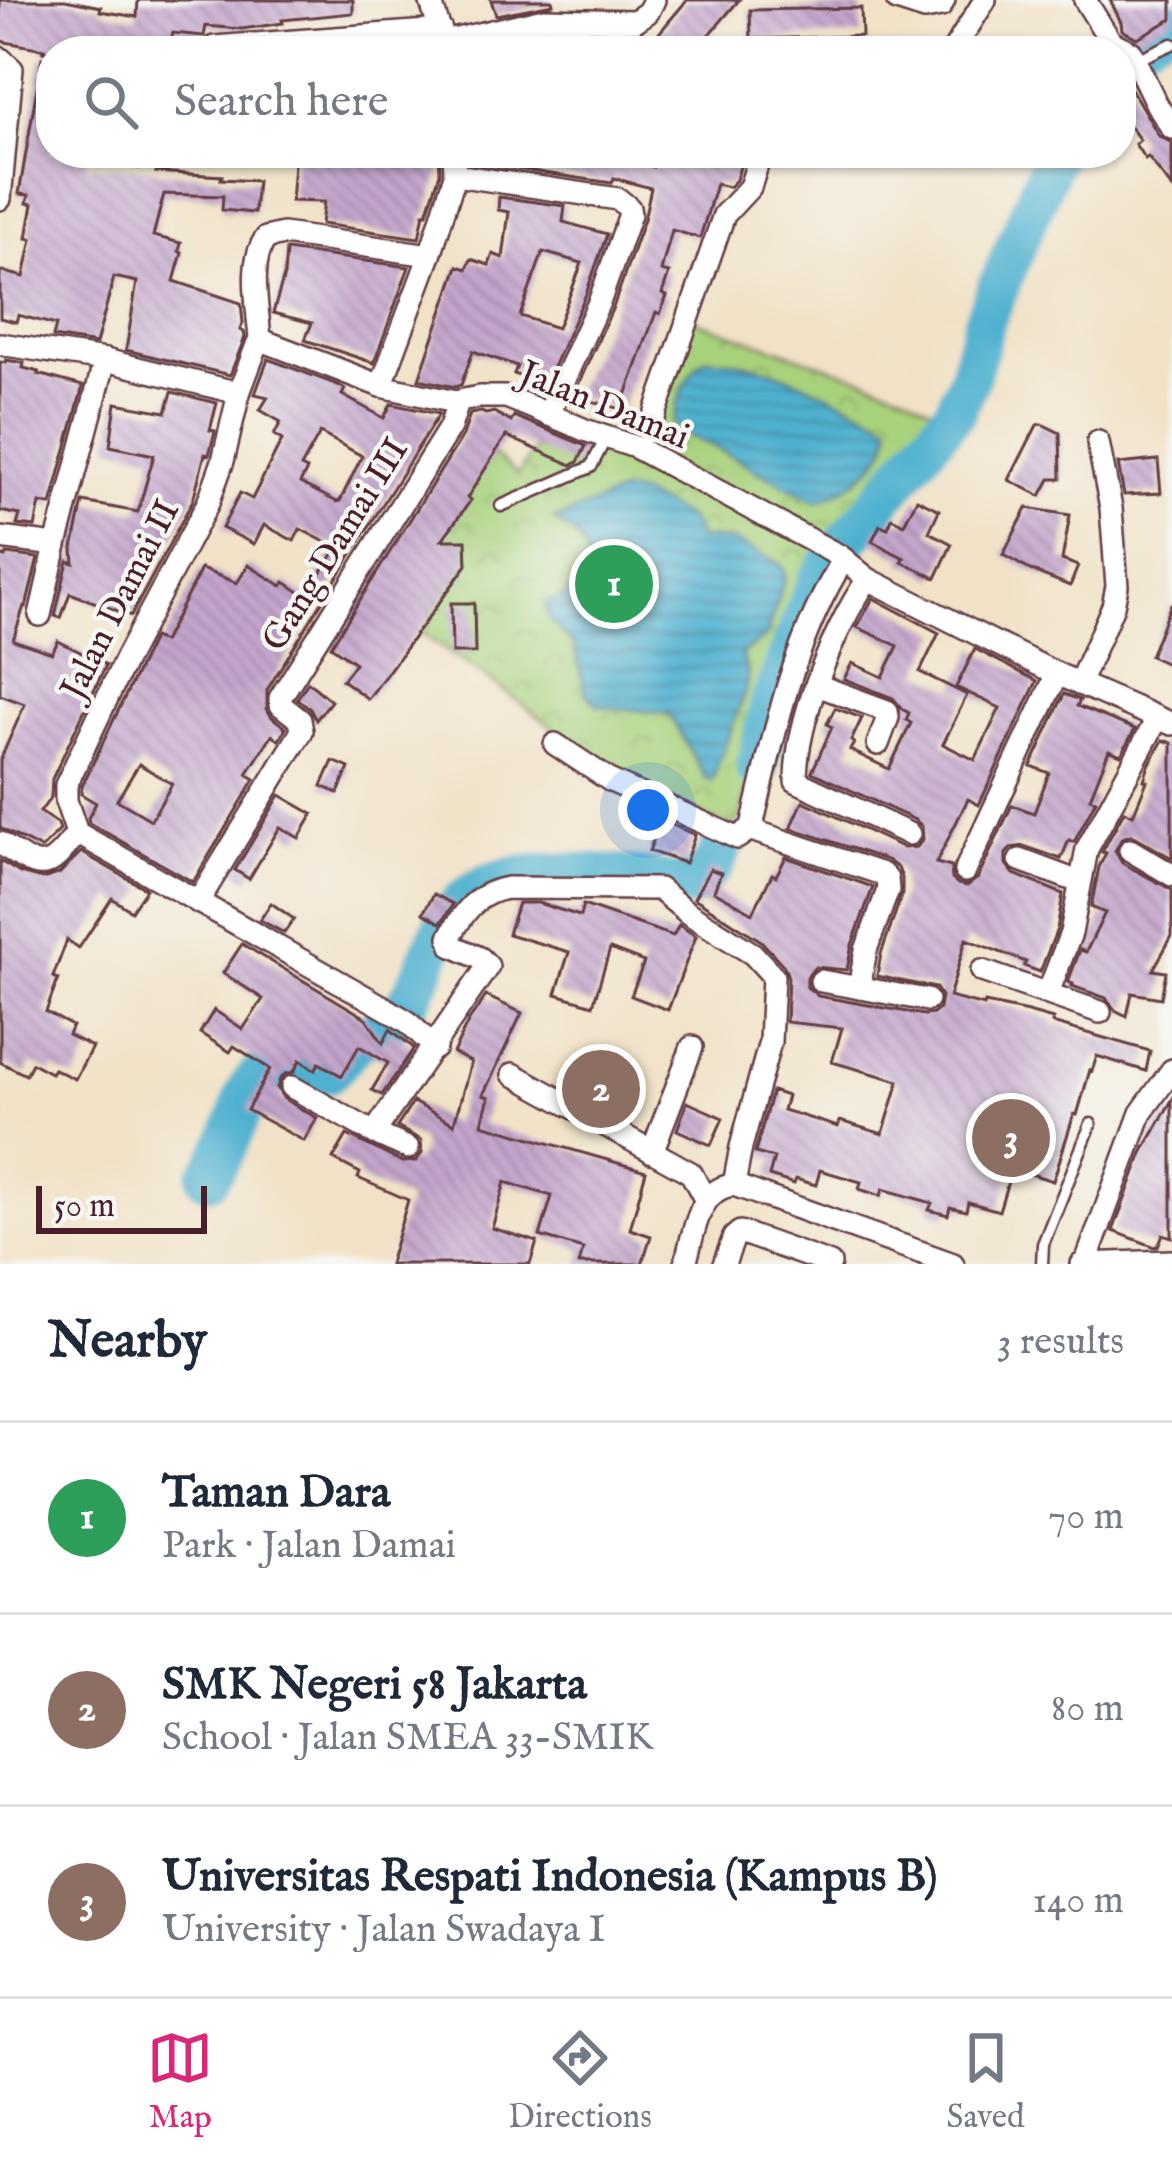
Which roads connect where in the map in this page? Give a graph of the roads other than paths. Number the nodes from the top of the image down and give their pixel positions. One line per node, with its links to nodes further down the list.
1 (430, 0): 7 (street)
2 (654, 0): 8 (street)
3 (897, 0): 4 (street)
4 (944, 0)
5 (985, 0): 9 (street)
6 (1085, 0): 10 (street)
7 (441, 36)
8 (466, 36)
9 (962, 36)
10 (1113, 36)
11 (1172, 44): 12 (lane)
12 (1136, 50)
13 (0, 58): 19 (street)
14 (1136, 69): 15 (street)
15 (1172, 128)
16 (453, 168): 20 (street)
17 (473, 168): 27 (street)
18 (756, 168): 28 (street)
19 (0, 199)
20 (430, 255): 21 (street); 24 (street)
21 (260, 342): 24 (street, Jalan Damai); 25 (street)
22 (0, 344): 23 (street)
23 (105, 360): 25 (street); 33 (street)
24 (381, 386): 26 (street, Jalan Damai)
25 (238, 393): 44 (street, Jalan Damai II)
26 (455, 402): 27 (street, Jalan Damai); 52 (street, Gang Damai III)
27 (548, 415): 29 (street, Jalan Damai)
28 (649, 432)
29 (607, 436): 31 (lane); 34 (street, Jalan Damai)
30 (1098, 442): 38 (street)
31 (501, 506)
32 (0, 538): 33 (street)
33 (56, 545): 36 (street)
34 (838, 556): 35 (street, Jalan Damai); 43 (street)
35 (868, 579): 37 (street, Jalan Damai); 39 (street)
36 (40, 615)
37 (1057, 674): 38 (street, Jalan Damai); 49 (street)
38 (1079, 684): 40 (street, Jalan Damai)
39 (817, 686): 42 (street); 45 (street)
40 (1165, 722): 51 (street)
41 (555, 744): 43 (street)
42 (878, 744)
43 (753, 827): 55 (street)
44 (77, 833): 46 (street); 52 (street)
45 (909, 834)
46 (0, 843)
47 (1130, 850): 50 (street)
48 (1020, 860): 51 (street)
49 (965, 871)
50 (1172, 875)
51 (1079, 882): 56 (street)
52 (198, 902): 60 (street)
53 (982, 971): 56 (street)
54 (821, 981): 55 (street)
55 (859, 988): 57 (street)
56 (1048, 994): 58 (street)
57 (927, 1000)
58 (1100, 1012)
59 (692, 1047): 67 (street)
60 (435, 1048): 65 (street); 68 (street)
61 (1172, 1070): 71 (street)
62 (513, 1074): 67 (street)
63 (292, 1087): 65 (street)
64 (1091, 1124): 76 (lane)
65 (374, 1133): 66 (street)
66 (408, 1148)
67 (652, 1152): 69 (street)
68 (734, 1185): 69 (street); 75 (street)
69 (705, 1199): 72 (street)
70 (1172, 1262): 71 (street)
71 (1084, 1263)
72 (685, 1264)
73 (724, 1264): 74 (street)
74 (830, 1264)
75 (953, 1264)
76 (1042, 1264)

